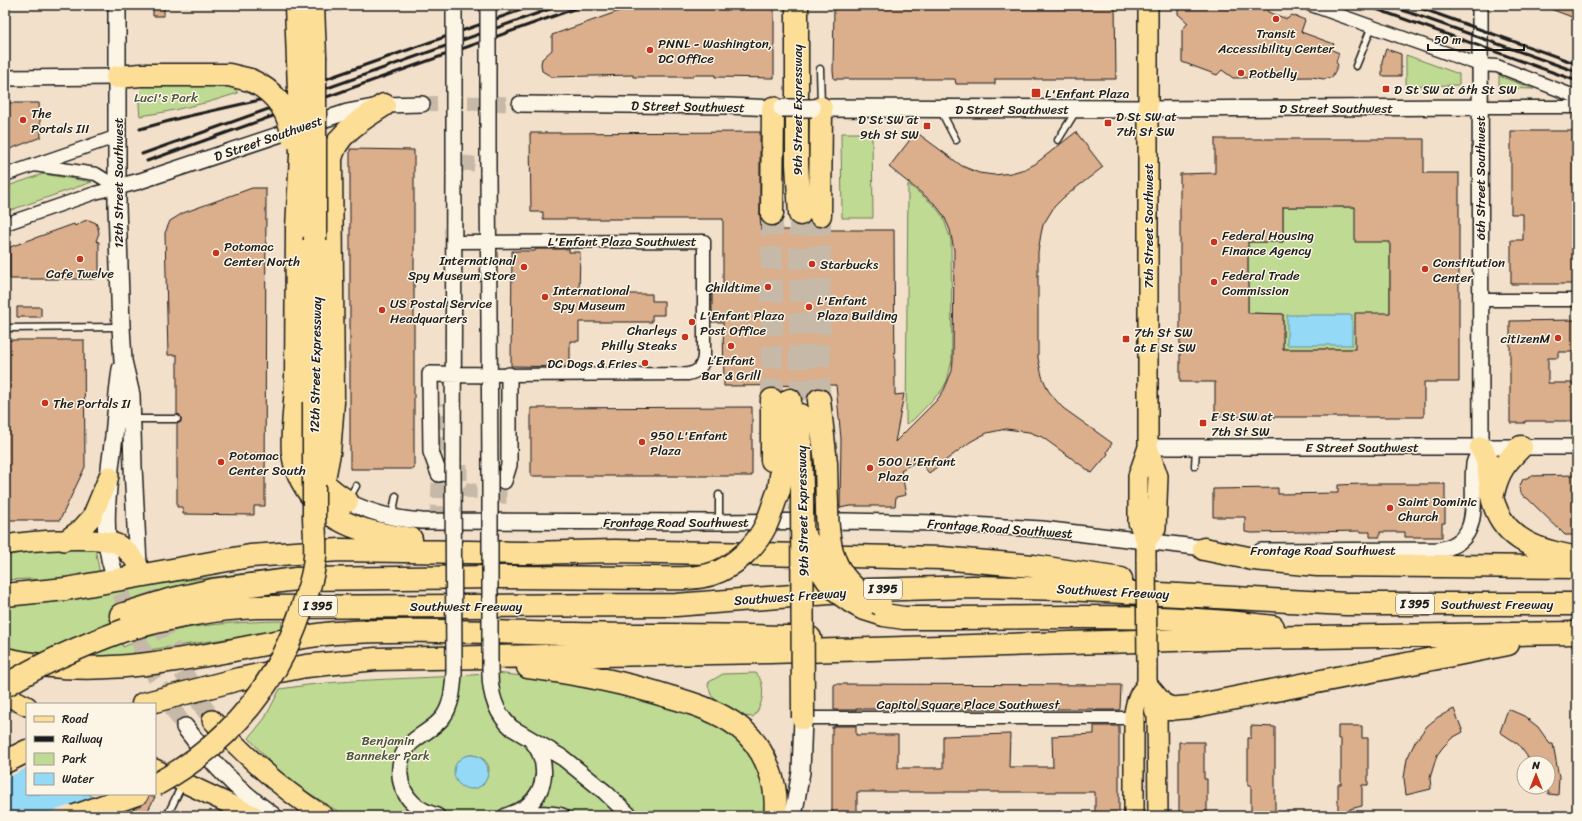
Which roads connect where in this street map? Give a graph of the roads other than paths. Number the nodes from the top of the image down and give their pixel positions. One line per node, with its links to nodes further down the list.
1 (117, 5): 15 (main road, 12th Street Southwest)
2 (296, 5): 11 (highway)
3 (313, 5): 11 (highway, 12th Street Expressway)
4 (488, 5): 38 (street, bridge)
5 (797, 5): 34 (highway, 9th Street Expressway)
6 (1148, 5): 27 (main road, 7th Street Southwest)
7 (1311, 5): 10 (street)
8 (1480, 5): 12 (street, 6th Street Southwest)
9 (454, 8): 37 (street, bridge)
10 (1372, 26): 12 (street); 13 (lane)
11 (307, 59): 36 (highway, bridge); 49 (highway, 12th Street Expressway, bridge)
12 (1480, 65): 17 (street); 21 (street, 6th Street Southwest)
13 (1356, 66)
14 (820, 69): 24 (lane)
15 (117, 77): 16 (street); 28 (main road, 12th Street Southwest); 36 (highway, bridge)
16 (5, 78)
17 (1577, 97)
18 (422, 104): 20 (street, D Street Southwest)
19 (520, 104): 23 (street, D Street Southwest)
20 (384, 105): 33 (street, D Street Southwest); 49 (highway)
21 (1480, 107): 22 (street, D Street Southwest); 27 (street, D Street Southwest); 39 (street, 6th Street Southwest)
22 (1577, 107)
23 (778, 108): 24 (main road, D Street Southwest, bridge); 34 (highway)
24 (816, 108): 25 (main road, D Street Southwest); 34 (highway)
25 (941, 109): 26 (main road, D Street Southwest); 29 (lane)
26 (1077, 109): 27 (main road, D Street Southwest); 30 (lane)
27 (1149, 109): 52 (main road, 7th Street Southwest)
28 (118, 136): 31 (street); 33 (main road, 12th Street Southwest)
29 (956, 140)
30 (1058, 140)
31 (33, 164): 32 (street); 33 (street)
32 (5, 175)
33 (117, 187): 35 (street); 41 (main road, 12th Street Southwest)
34 (796, 215)
35 (5, 224)
36 (297, 228): 47 (highway)
37 (453, 242): 38 (street, L'Enfant Plaza Southwest); 44 (street)
38 (488, 242): 45 (street); 46 (street, L'Enfant Plaza Southwest)
39 (1480, 300): 40 (street); 56 (street, 6th Street Southwest)
40 (1577, 300)
41 (121, 327): 42 (lane); 43 (main road, 12th Street Southwest)
42 (5, 328)
43 (122, 361): 50 (main road, 12th Street Southwest); 59 (main road, 12th Street Southwest)
44 (454, 375): 45 (street, L'Enfant Plaza Southwest); 58 (street, L'Enfant Plaza Southwest); 115 (street, bridge)
45 (490, 375): 46 (street, L'Enfant Plaza Southwest); 101 (street, bridge)
46 (509, 375): 60 (street)
47 (296, 390): 61 (highway); 73 (highway)
48 (795, 400): 67 (highway, 9th Street Expressway, bridge); 79 (highway, bridge); 83 (highway, bridge)
49 (323, 402): 106 (highway, bridge)
50 (132, 419): 51 (lane); 76 (main road, 12th Street Southwest)
51 (177, 419)
52 (1148, 447): 53 (street, E Street Southwest); 69 (main road, 7th Street Southwest)
53 (1196, 447): 56 (street, E Street Southwest); 57 (lane)
54 (1521, 447): 55 (street, E Street Southwest); 56 (street, E Street Southwest); 64 (highway)
55 (1577, 447)
56 (1481, 448): 64 (highway); 72 (street, Frontage Road Southwest)
57 (1195, 466)
58 (439, 474)
59 (109, 476): 68 (main road); 70 (main road, 12th Street Southwest)
60 (504, 481)
61 (351, 493): 65 (street, Frontage Road Southwest)
62 (719, 495): 66 (lane)
63 (396, 496): 65 (lane)
64 (1493, 497): 75 (highway)
65 (392, 517): 66 (street, Frontage Road Southwest)
66 (719, 522): 69 (street, Frontage Road Southwest)
67 (802, 526): 83 (highway, bridge); 97 (highway, 9th Street Expressway, bridge)
68 (64, 541): 70 (main road); 71 (main road)
69 (1146, 541): 72 (street, Frontage Road Southwest); 92 (main road, 7th Street Southwest, bridge)
70 (106, 542): 76 (main road); 78 (main road, 12th Street Southwest)
71 (10, 544)
72 (1204, 549): 77 (highway)
73 (615, 551): 74 (highway); 81 (highway)
74 (250, 556): 79 (highway); 80 (highway)
75 (1577, 557)
76 (138, 565)
77 (1577, 567)
78 (113, 570)
79 (503, 577): 84 (highway)
80 (5, 595)
81 (1253, 598): 82 (highway, Southwest Freeway / I 395); 84 (highway, Southwest Freeway / I 395)
82 (1577, 604)
83 (871, 606): 86 (highway)
84 (123, 623): 90 (highway); 91 (highway, I 395, bridge)
85 (1570, 633): 86 (highway); 96 (highway)
86 (1353, 637): 87 (highway)
87 (1002, 646): 88 (highway); 89 (highway)
88 (433, 657): 94 (highway); 119 (highway)
89 (5, 659)
90 (5, 671)
91 (5, 686)
92 (1147, 686): 96 (highway); 98 (main road)
93 (5, 695): 95 (main road)
94 (149, 702)
95 (26, 706)
96 (1164, 709): 122 (main road)
97 (803, 718): 98 (street, Capitol Square Place Southwest); 120 (main road)
98 (1134, 718): 121 (main road); 122 (main road)
99 (212, 720): 114 (main road)
100 (185, 727): 113 (main road)
101 (530, 740): 116 (street); 118 (street)
102 (26, 752): 103 (highway)
103 (5, 762)
104 (156, 769): 105 (main road)
105 (183, 782): 111 (lane); 112 (main road)
106 (156, 784)
107 (134, 795): 109 (highway, bridge)
108 (109, 800): 110 (lane)
109 (75, 816)
110 (124, 816)
111 (166, 816)
112 (255, 816)
113 (273, 816)
114 (324, 816)
115 (437, 816)
116 (507, 816): 117 (street)
117 (562, 816)
118 (630, 816)
119 (775, 816)
120 (793, 816)
121 (1134, 816)
122 (1158, 816)

